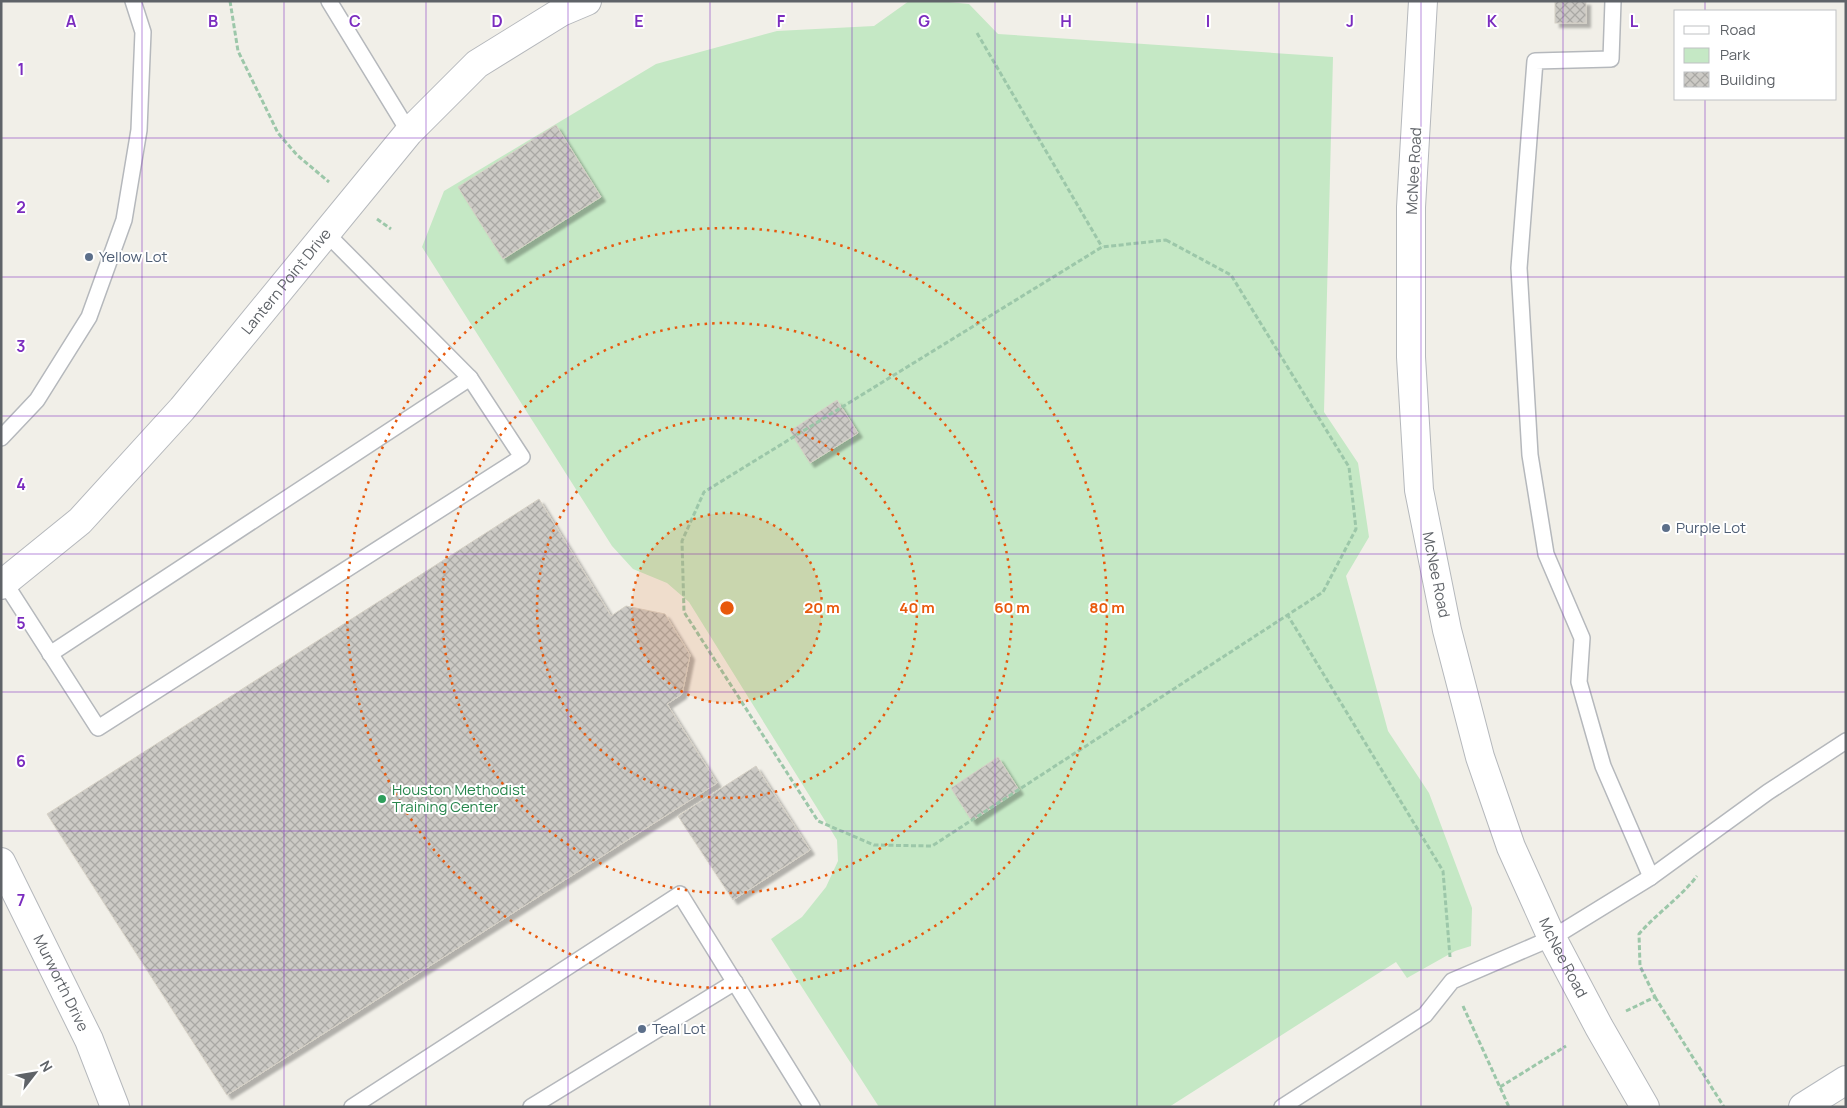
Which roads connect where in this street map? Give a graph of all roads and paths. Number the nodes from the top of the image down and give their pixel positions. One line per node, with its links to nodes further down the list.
1 (134, 1): 15 (lane)
2 (230, 1): 9 (path)
3 (329, 1): 8 (lane)
4 (587, 1): 8 (street, Lantern Point Drive)
5 (1423, 1): 23 (street, McNee Road)
6 (1613, 1): 22 (lane)
7 (977, 33): 13 (path)
8 (408, 132): 12 (street, Lantern Point Drive)
9 (329, 182)
10 (374, 216): 11 (path)
11 (391, 229)
12 (325, 232): 14 (lane); 16 (street, Lantern Point Drive)
13 (1102, 246): 17 (path); 17 (path)
14 (470, 378): 18 (lane); 18 (lane)
15 (1, 438)
16 (3, 584): 18 (lane)
17 (1287, 614): 24 (path)
18 (50, 654)
19 (1846, 741): 22 (lane)
20 (1, 862): 31 (street, Murworth Drive)
21 (1699, 873): 26 (path)
22 (1651, 877): 23 (lane)
23 (1552, 938): 24 (lane); 37 (street, McNee Road)
24 (1452, 981): 30 (path); 35 (lane)
25 (735, 982): 32 (lane); 33 (lane); 34 (lane)
26 (1655, 997): 27 (path); 38 (path)
27 (1626, 1011)
28 (1566, 1046): 30 (path)
29 (1846, 1080): 39 (street)
30 (1500, 1087): 36 (path)
31 (115, 1107)
32 (352, 1107)
33 (531, 1107)
34 (812, 1107)
35 (1282, 1107)
36 (1508, 1107)
37 (1645, 1107)
38 (1724, 1107)
39 (1803, 1107)

